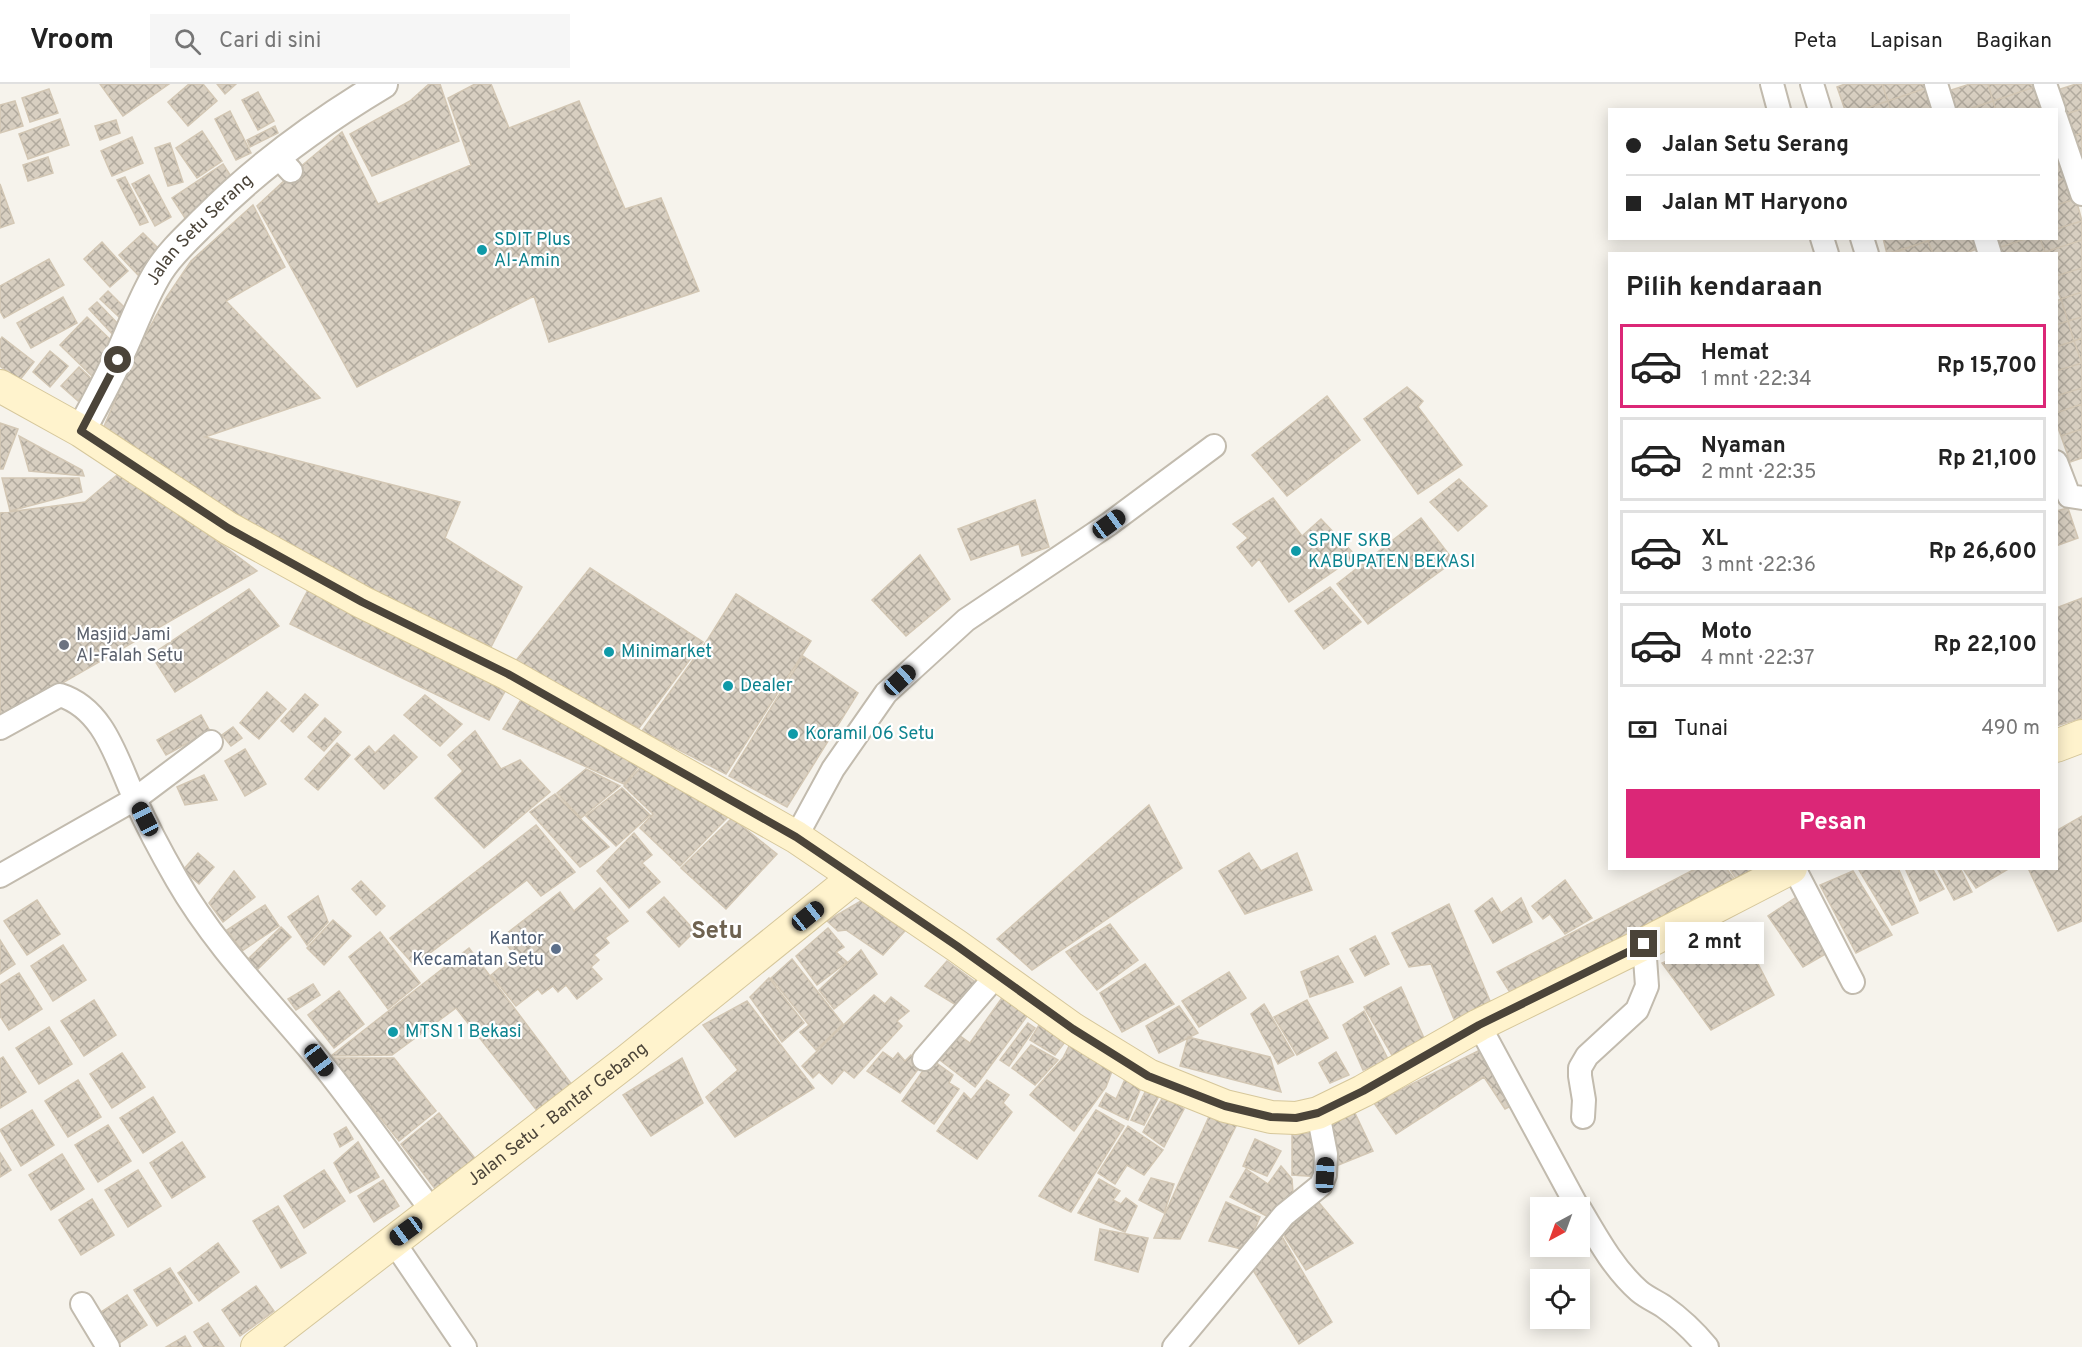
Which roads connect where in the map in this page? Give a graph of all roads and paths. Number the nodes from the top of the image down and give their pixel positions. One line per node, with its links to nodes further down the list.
1 (383, 84): 13 (street, Jalan Setu Serang)
2 (1772, 84): 6 (street)
3 (1812, 84): 7 (street)
4 (1935, 84): 8 (street)
5 (2045, 84): 9 (street)
6 (1778, 108)
7 (1819, 108)
8 (1943, 108)
9 (2053, 108)
10 (2058, 124): 11 (street)
11 (2082, 194)
12 (0, 386): 13 (main road)
13 (81, 431): 22 (main road)
14 (1214, 446): 22 (street)
15 (2058, 467): 16 (street)
16 (2082, 498)
17 (0, 728): 21 (street)
18 (2082, 736): 20 (main road)
19 (211, 742): 21 (street)
20 (2058, 745)
21 (135, 799): 25 (street); 35 (street)
22 (796, 837): 26 (main road)
23 (1789, 870): 27 (main road)
24 (1794, 870): 29 (street)
25 (0, 876)
26 (855, 878): 28 (main road); 35 (main road, Jalan Setu - Bantar Gebang)
27 (1644, 944): 30 (main road); 33 (street)
28 (996, 976): 31 (street); 32 (main road)
29 (1853, 982)
30 (1479, 1025): 32 (main road); 34 (street)
31 (924, 1059)
32 (1318, 1113): 42 (street)
33 (1583, 1117)
34 (1573, 1197)
35 (433, 1212): 37 (main road, Jalan Setu - Bantar Gebang)
36 (1590, 1226): 43 (street)
37 (393, 1241): 40 (main road, Jalan Setu - Bantar Gebang); 41 (street)
38 (82, 1304): 39 (street)
39 (108, 1347)
40 (257, 1347)
41 (465, 1347)
42 (1174, 1347)
43 (1707, 1347)

